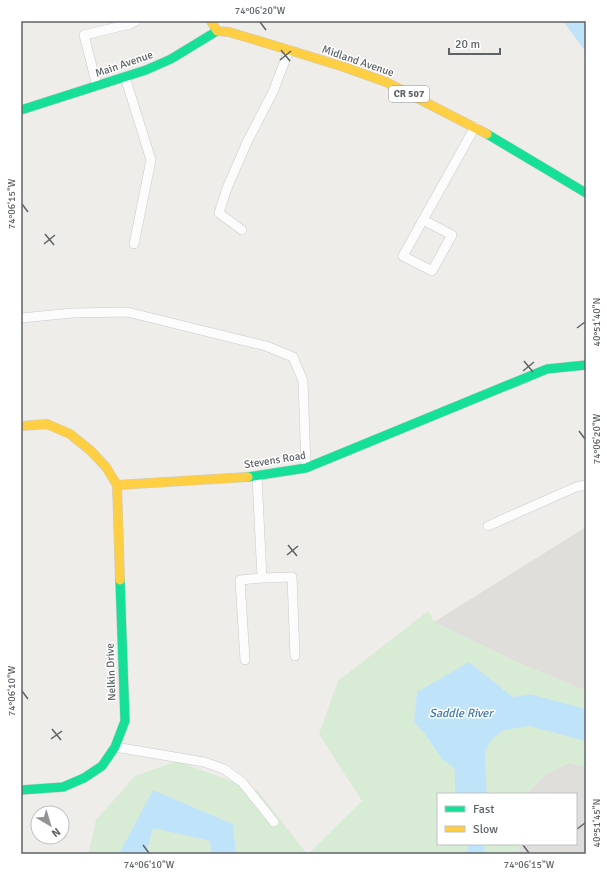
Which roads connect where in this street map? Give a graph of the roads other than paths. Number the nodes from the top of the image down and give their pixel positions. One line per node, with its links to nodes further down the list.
1 (136, 21): 6 (lane)
2 (211, 21): 3 (street)
3 (217, 31): 4 (street, Midland Avenue / CR 507); 5 (street, Main Avenue)
4 (289, 50): 8 (street, Midland Avenue / CR 507); 11 (lane)
5 (125, 77): 6 (street, Main Avenue); 12 (lane)
6 (97, 86): 7 (street, Main Avenue)
7 (21, 110)
8 (475, 128): 9 (street, Midland Avenue / CR 507); 10 (lane)
9 (586, 192)
10 (423, 220): 10 (lane)
11 (242, 230)
12 (134, 244)
13 (21, 318): 16 (lane)
14 (586, 365): 16 (street, Stevens Road)
15 (21, 426): 18 (street)
16 (306, 468): 17 (street, Stevens Road)
17 (257, 476): 18 (street, Stevens Road); 21 (lane)
18 (117, 485): 24 (street, Nelkin Drive)
19 (586, 485): 20 (lane)
20 (488, 526)
21 (262, 578): 22 (lane); 23 (lane)
22 (295, 656)
23 (245, 660)
24 (115, 747): 25 (street, Nelkin Drive); 26 (lane)
25 (21, 790)
26 (274, 822)

